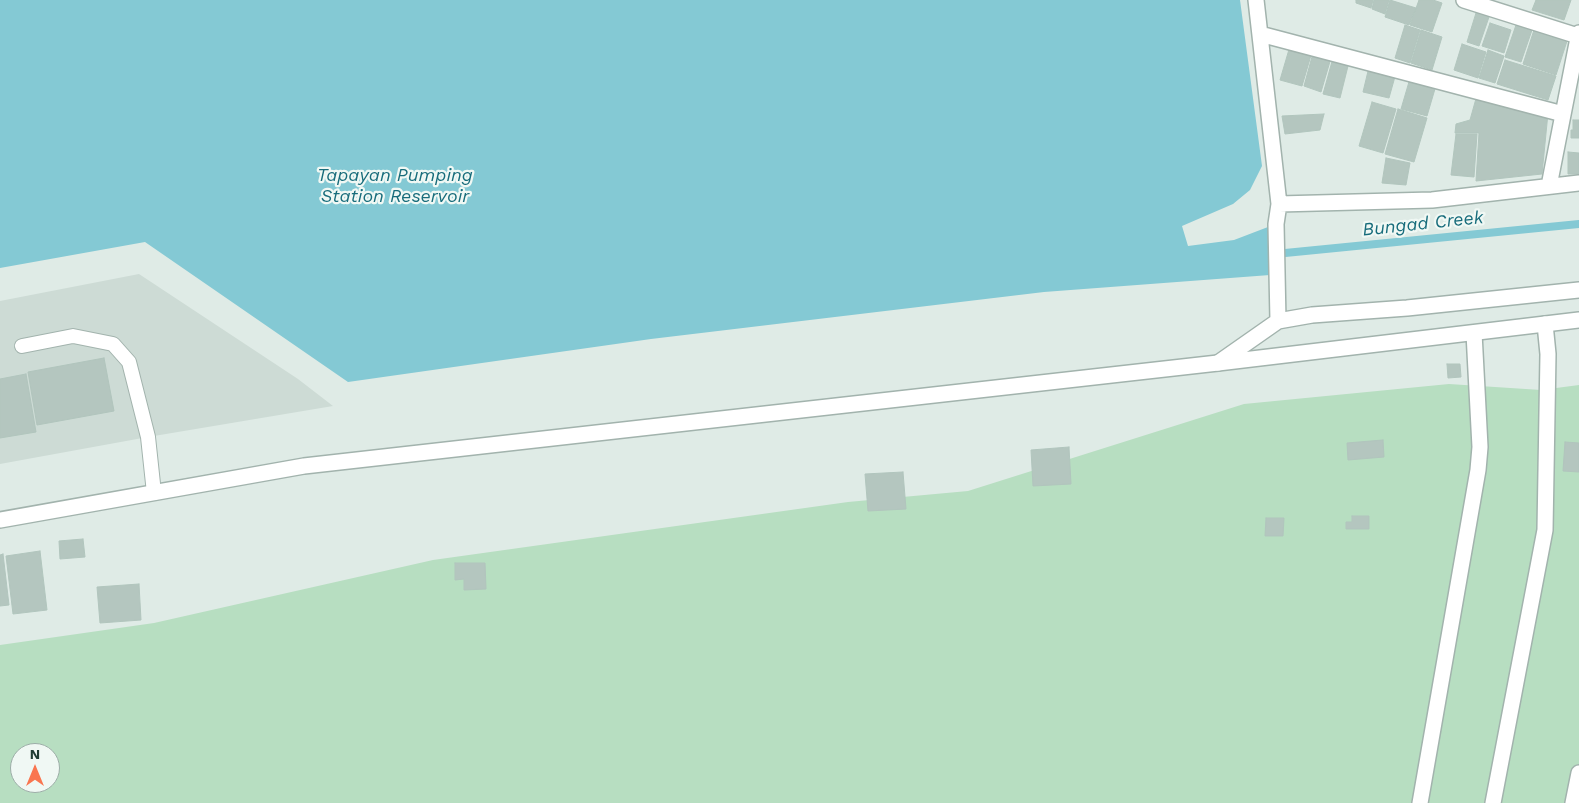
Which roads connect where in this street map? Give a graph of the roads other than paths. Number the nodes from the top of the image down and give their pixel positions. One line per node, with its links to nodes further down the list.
1 (1256, 0): 3 (street)
2 (1464, 0): 4 (street)
3 (1260, 34): 5 (street); 8 (street)
4 (1579, 35): 5 (street)
5 (1563, 114): 7 (street)
6 (1579, 183): 7 (street)
7 (1549, 186): 8 (street)
8 (1279, 204): 11 (street)
9 (1579, 290): 11 (street)
10 (1579, 320): 12 (street)
11 (1278, 321): 15 (street)
12 (1545, 324): 13 (street); 20 (street)
13 (1474, 333): 15 (street); 19 (street)
14 (22, 346): 16 (lane)
15 (1218, 363): 16 (street)
16 (154, 493): 17 (street)
17 (0, 520)
18 (1579, 776): 21 (street)
19 (1420, 803)
20 (1493, 803)
21 (1574, 803)

